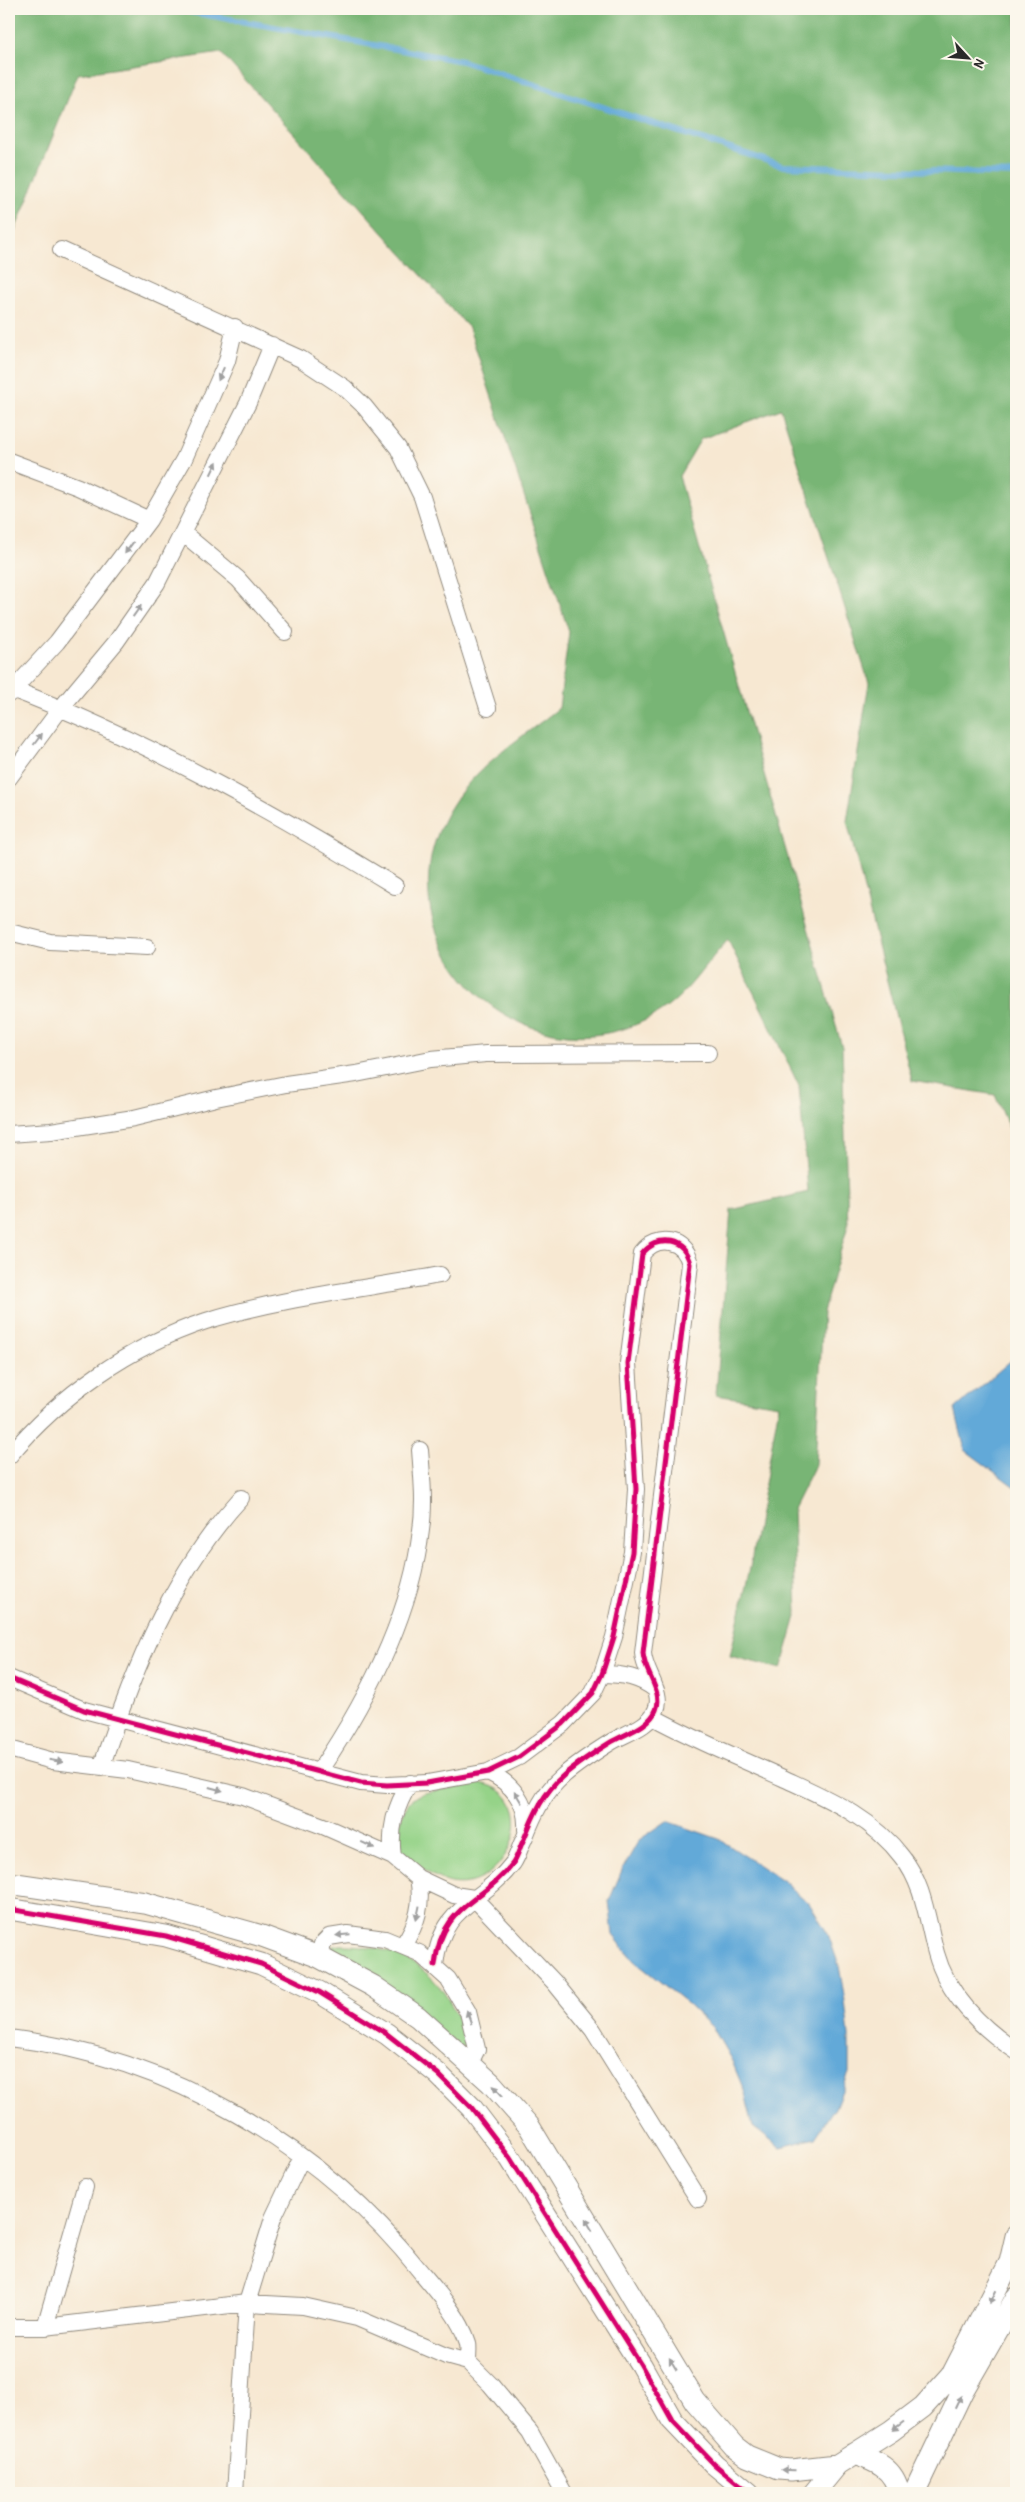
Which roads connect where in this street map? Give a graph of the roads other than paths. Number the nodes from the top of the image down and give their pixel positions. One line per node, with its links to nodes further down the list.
1 (61, 250): 2 (street)
2 (235, 328): 3 (street); 5 (street, one-way to 5)
3 (272, 346): 6 (street, one-way to 3); 10 (street)
4 (9, 462): 5 (street)
5 (149, 520): 8 (street, one-way to 8)
6 (183, 533): 7 (street); 9 (street, one-way to 6)
7 (285, 632)
8 (10, 690): 9 (street)
9 (62, 708): 11 (street, one-way to 9); 12 (street)
10 (488, 708)
11 (9, 778)
12 (395, 886)
13 (9, 932): 14 (street)
14 (147, 948)
15 (708, 1053): 16 (street)
16 (9, 1134)
17 (440, 1275): 19 (street)
18 (420, 1450): 29 (street)
19 (9, 1456)
20 (241, 1498): 25 (street)
21 (602, 1674): 23 (street); 23 (street); 28 (street)
22 (9, 1678): 25 (street)
23 (657, 1691): 24 (street)
24 (653, 1717): 31 (street); 42 (street)
25 (117, 1718): 27 (street); 29 (street)
26 (9, 1749): 27 (street, one-way to 27)
27 (100, 1768): 32 (street, one-way to 32)
28 (488, 1772): 30 (street); 31 (street, one-way to 28)
29 (318, 1773): 30 (street)
30 (410, 1784): 32 (street)
31 (526, 1835): 35 (street)
32 (393, 1857): 33 (street)
33 (418, 1878): 35 (street); 37 (street, one-way to 37)
34 (9, 1883): 38 (street)
35 (474, 1898): 39 (street); 47 (street)
36 (9, 1909): 40 (street)
37 (403, 1945): 38 (street, one-way to 38); 39 (street)
38 (319, 1957): 40 (street); 43 (street)
39 (435, 1965): 43 (street, one-way to 39)
40 (319, 1992): 44 (street)
41 (9, 2038): 45 (street)
42 (1016, 2050)
43 (470, 2064): 44 (street); 54 (street, one-way to 43)
44 (438, 2074): 57 (street)
45 (302, 2157): 50 (street); 53 (street)
46 (85, 2187): 52 (street)
47 (698, 2199)
48 (1016, 2236): 54 (street, one-way to 54)
49 (1016, 2298): 60 (street, one-way to 49)
50 (247, 2303): 52 (street); 53 (street); 55 (street)
51 (9, 2327): 52 (street)
52 (45, 2327)
53 (468, 2362): 56 (street)
54 (845, 2459): 58 (street); 59 (street)
55 (235, 2493)
56 (564, 2493)
57 (748, 2493)
58 (814, 2493)
59 (899, 2493)
60 (914, 2493)

